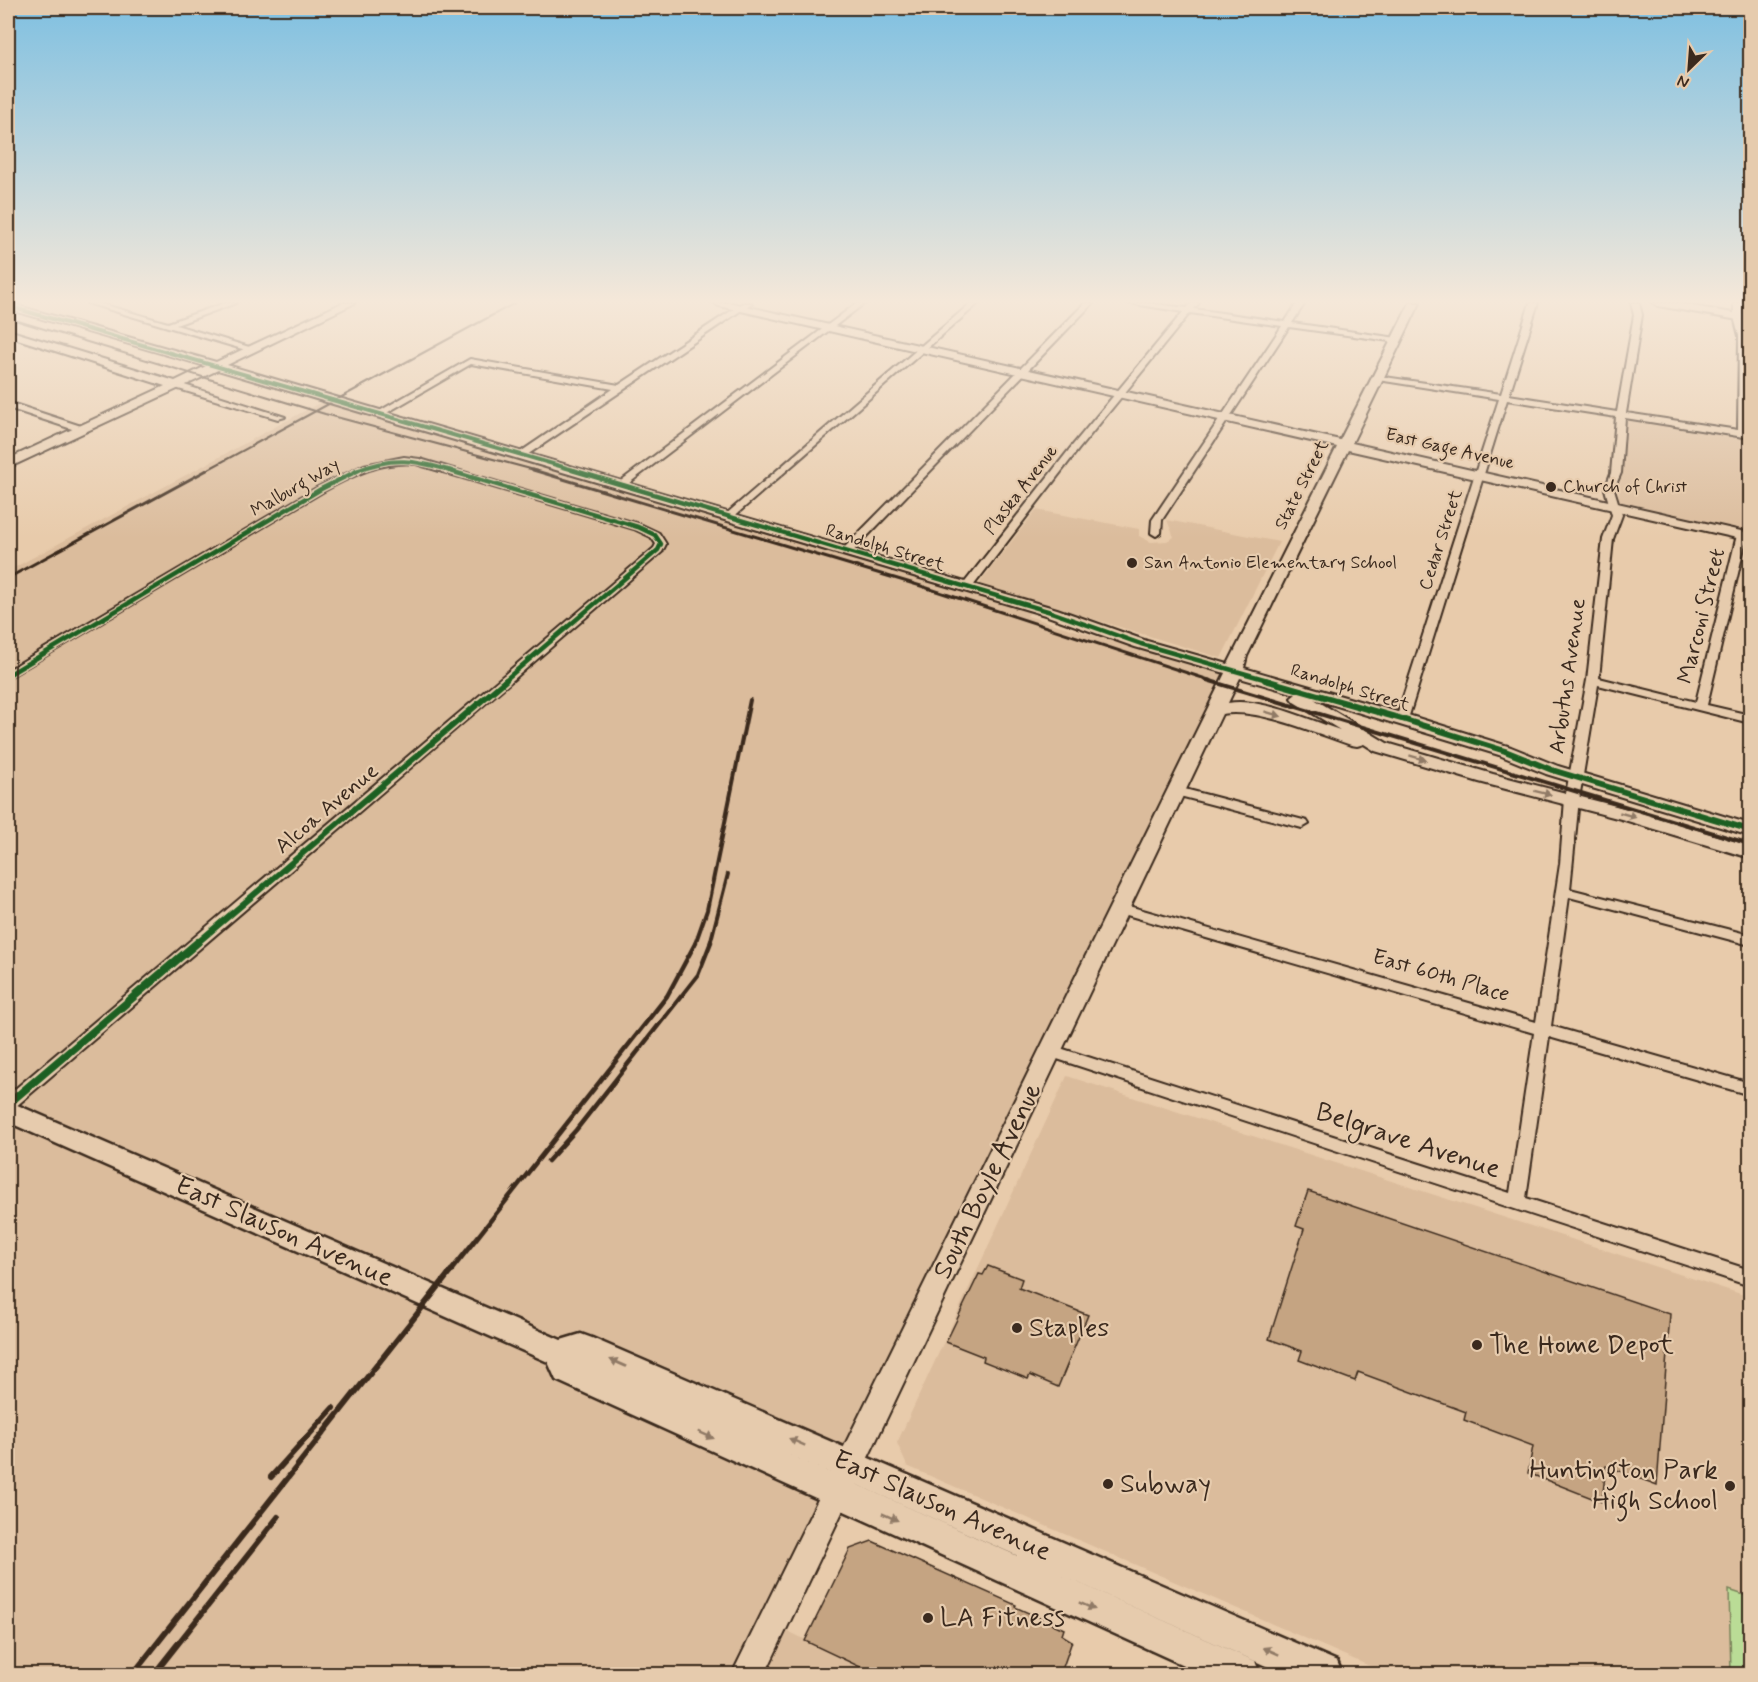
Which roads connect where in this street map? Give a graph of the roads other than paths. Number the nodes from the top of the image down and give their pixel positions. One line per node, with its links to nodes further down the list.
1 (164, 381): 18 (street)
2 (183, 381): 18 (street)
3 (266, 381): 23 (street, Randolph Street)
4 (436, 381): 23 (street)
5 (582, 381): 19 (street)
6 (630, 381): 19 (street)
7 (757, 381): 33 (street)
8 (884, 381): 35 (street)
9 (1013, 381): 39 (street)
10 (1064, 381): 20 (street, East Gage Avenue)
11 (1130, 381): 20 (street, Plaska Avenue)
12 (1249, 381): 26 (street)
13 (1376, 381): 29 (street, State Street)
14 (1400, 381): 21 (street)
15 (1509, 381): 21 (street, Cedar Street)
16 (1627, 381): 24 (street, Arbutus Avenue)
17 (1744, 381): 28 (street)
18 (175, 385): 25 (street); 27 (street)
19 (620, 388): 30 (street)
20 (1120, 394): 26 (street, East Gage Avenue); 40 (street, Plaska Avenue)
21 (1504, 398): 24 (street); 32 (street, Cedar Street)
22 (8, 405): 27 (street)
23 (380, 413): 30 (street, Randolph Street)
24 (1621, 415): 28 (street); 34 (street, Arbutus Avenue)
25 (280, 417)
26 (1225, 418): 29 (street, East Gage Avenue); 36 (street)
27 (81, 429): 31 (street)
28 (1746, 434)
29 (1344, 445): 32 (street, East Gage Avenue); 42 (street, State Street)
30 (521, 455): 33 (street, Randolph Street)
31 (8, 464)
32 (1479, 476): 34 (street, East Gage Avenue); 47 (street, Cedar Street)
33 (621, 485): 35 (street, Randolph Street)
34 (1613, 507): 37 (street, East Gage Avenue); 43 (street, Arbutus Avenue)
35 (728, 517): 39 (street, Randolph Street)
36 (1156, 533)
37 (1746, 536): 44 (street, Marconi Street)
38 (659, 537): 41 (street, Malburg Way); 61 (street, Alcoa Avenue)
39 (846, 551): 40 (street, Randolph Street)
40 (966, 588): 42 (street, Randolph Street)
41 (8, 675)
42 (1230, 679): 45 (street, South Boyle Avenue); 47 (street, Randolph Street); 48 (street, Randolph Street)
43 (1593, 680): 44 (street); 49 (street, Arbutus Avenue)
44 (1701, 706): 46 (street)
45 (1215, 710): 48 (street, one-way to 48); 50 (street, South Boyle Avenue)
46 (1750, 718)
47 (1402, 719): 49 (street, Randolph Street)
48 (1381, 747): 51 (street, Randolph Street, one-way to 51)
49 (1576, 778): 51 (street, Arbutus Avenue); 53 (street, Randolph Street)
50 (1177, 791): 52 (street); 56 (street, South Boyle Avenue)
51 (1572, 800): 54 (street, Randolph Street, one-way to 54); 55 (street, Arbutus Avenue)
52 (1302, 824)
53 (1750, 830)
54 (1750, 852)
55 (1563, 891): 57 (street); 58 (street, Arbutus Avenue)
56 (1118, 908): 58 (street, East 60th Place); 59 (street, South Boyle Avenue)
57 (1750, 940)
58 (1542, 1028): 60 (street, East 60th Place); 63 (street, Arbutus Avenue)
59 (1051, 1051): 63 (street, Belgrave Avenue); 65 (street, South Boyle Avenue)
60 (1750, 1089)
61 (8, 1104)
62 (8, 1111): 65 (main road, East Slauson Avenue)
63 (1517, 1203): 64 (street, Belgrave Avenue)
64 (1750, 1278)
65 (843, 1480): 66 (street, South Boyle Avenue); 67 (main road, East Slauson Avenue, one-way to 67); 68 (main road, East Slauson Avenue, one-way to 65)
66 (748, 1674)
67 (1242, 1674)
68 (1324, 1674)

